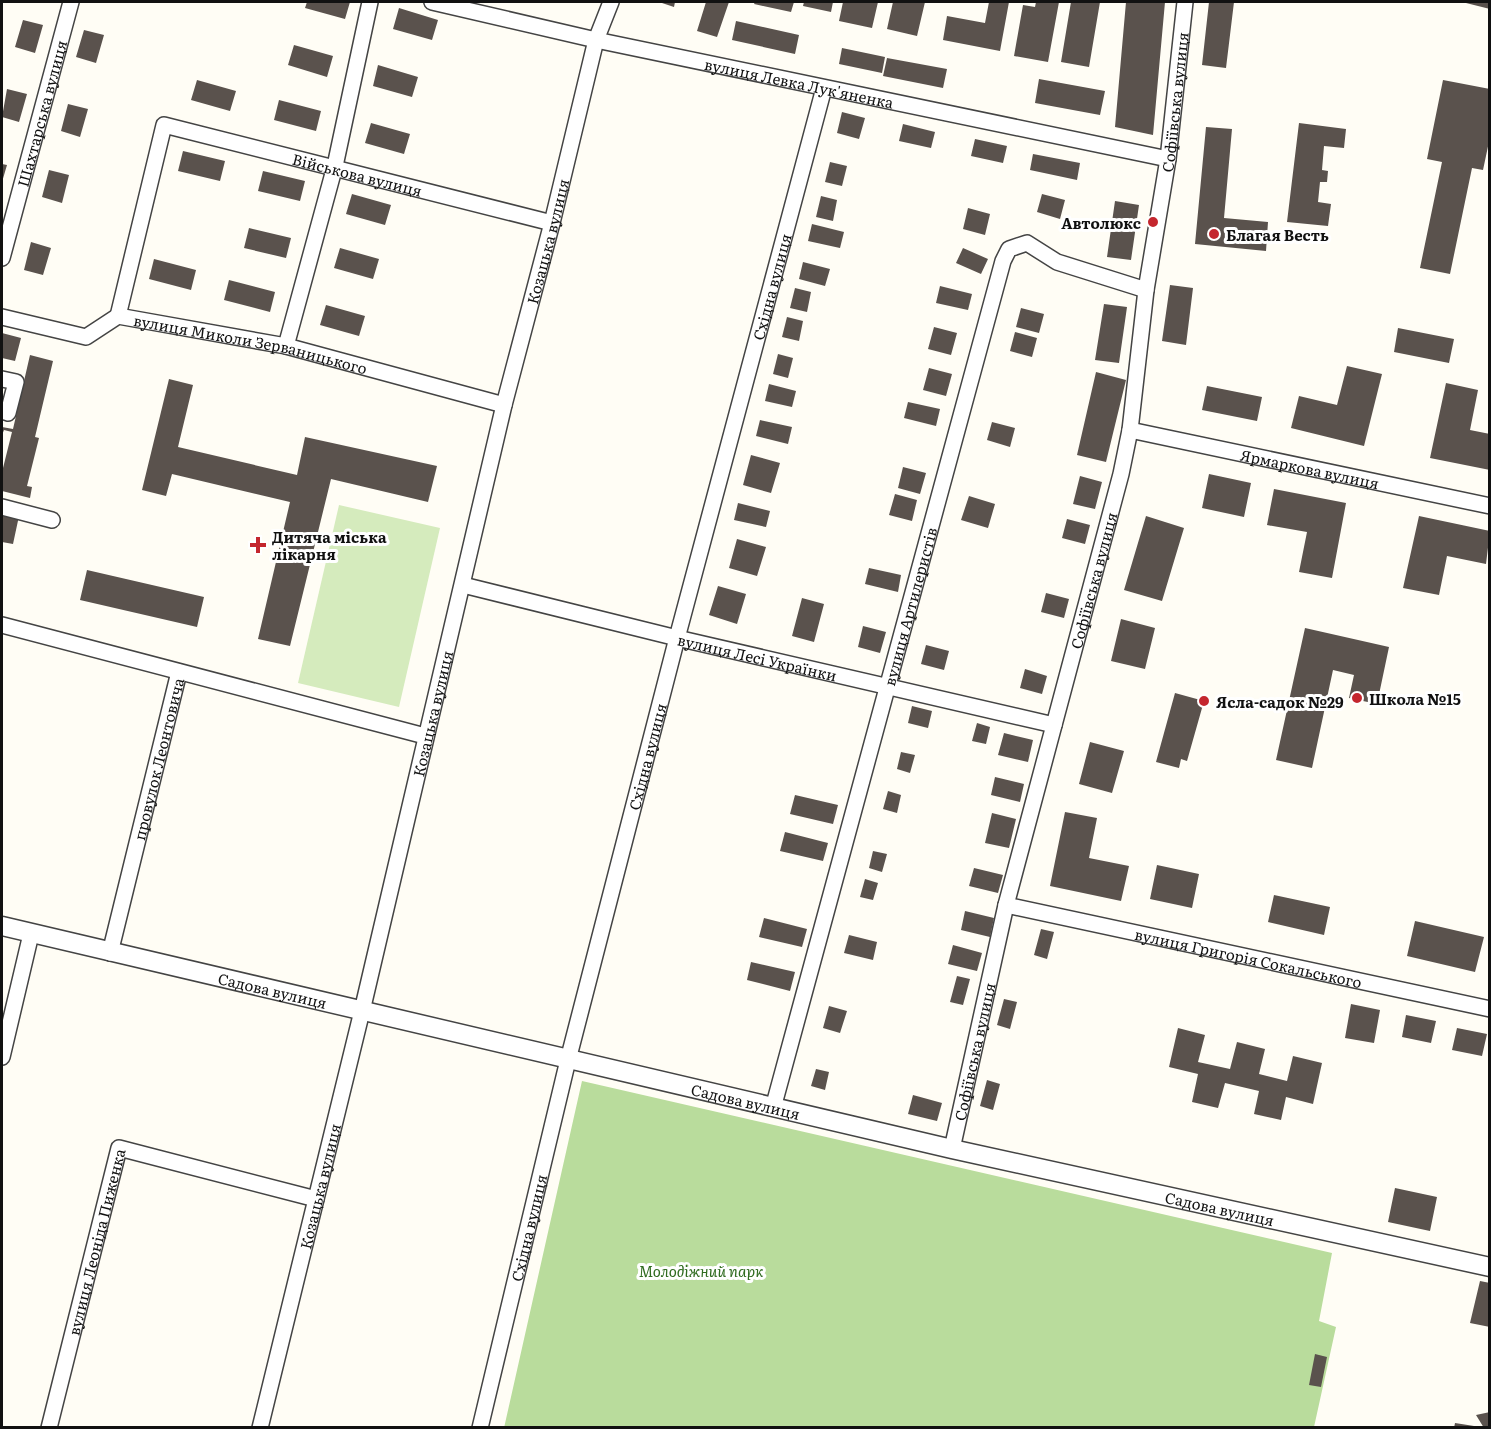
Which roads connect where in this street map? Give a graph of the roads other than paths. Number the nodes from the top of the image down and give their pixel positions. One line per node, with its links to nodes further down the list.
1 (71, 2): 12 (street, Шахтарська вулиця)
2 (370, 2): 10 (street)
3 (432, 2): 6 (street, вулиця Левка Лук'яненка)
4 (611, 2): 7 (street, Козацька вулиця)
5 (1185, 2): 9 (street, Софіївська вулиця)
6 (468, 6): 7 (street, вулиця Левка Лук'яненка)
7 (596, 40): 8 (street, вулиця Левка Лук'яненка); 11 (street, Козацька вулиця)
8 (824, 88): 9 (street, вулиця Левка Лук'яненка); 26 (street, Східна вулиця)
9 (1168, 159): 13 (street, Софіївська вулиця)
10 (335, 166): 11 (street, Військова вулиця); 14 (street, Військова вулиця); 16 (street)
11 (552, 223): 18 (street, Козацька вулиця)
12 (2, 258)
13 (1146, 290): 20 (street, Софіївська вулиця); 28 (street, вулиця Артилеристів)
14 (118, 316): 15 (street, вулиця Миколи Зерваницького); 16 (street, вулиця Миколи Зерваницького)
15 (2, 317)
16 (286, 346): 18 (street, вулиця Миколи Зерваницького)
17 (2, 378): 19 (street)
18 (504, 405): 24 (street, Козацька вулиця)
19 (2, 411)
20 (1131, 430): 21 (street, Ярмаркова вулиця); 29 (street, Софіївська вулиця)
21 (1490, 506)
22 (2, 507): 23 (street)
23 (52, 520)
24 (463, 585): 26 (street, вулиця Лесі Українки); 30 (street, Козацька вулиця)
25 (2, 625): 27 (street)
26 (677, 638): 28 (street, вулиця Лесі Українки); 38 (street, Східна вулиця)
27 (179, 672): 30 (street, провулок Леонтовича); 34 (street, провулок Леонтовича)
28 (886, 685): 29 (street, вулиця Лесі Українки); 39 (street, вулиця Артилеристів)
29 (1054, 725): 31 (street, Софіївська вулиця)
30 (425, 736): 36 (street, Козацька вулиця)
31 (1006, 906): 35 (street, вулиця Григорія Сокальського); 40 (street, Софіївська вулиця)
32 (2, 926): 33 (street, Садова вулиця)
33 (31, 934): 34 (street, Садова вулиця); 37 (street)
34 (110, 953): 36 (street, Садова вулиця)
35 (1490, 1009)
36 (362, 1011): 38 (street, Садова вулиця); 41 (street, Козацька вулиця)
37 (2, 1057)
38 (567, 1060): 39 (street, Садова вулиця); 45 (street, Східна вулиця)
39 (773, 1108): 40 (street, Садова вулиця)
40 (952, 1149): 42 (street, Садова вулиця)
41 (316, 1199): 43 (street, вулиця Леоніда Пиженка); 44 (street, Козацька вулиця)
42 (1490, 1267)
43 (49, 1428)
44 (260, 1428)
45 (480, 1428)

